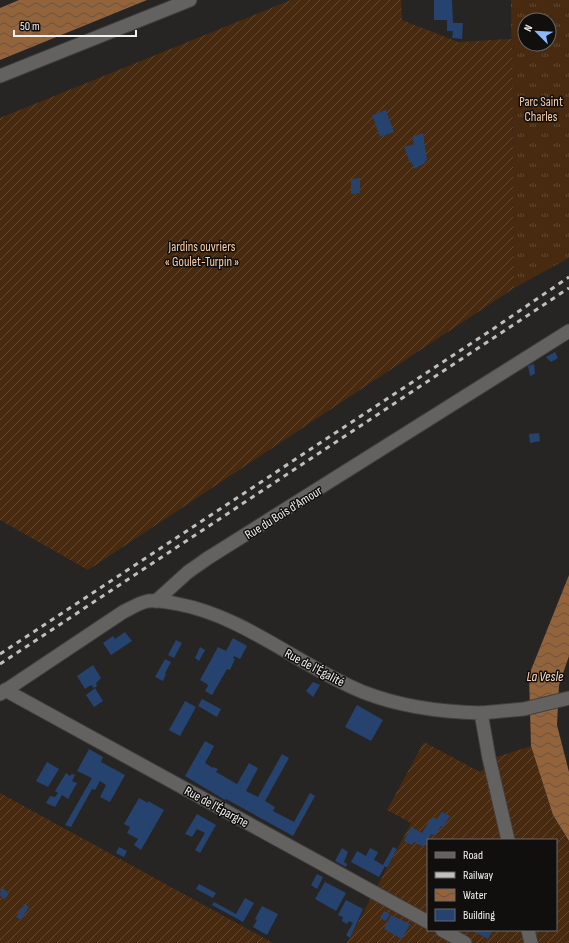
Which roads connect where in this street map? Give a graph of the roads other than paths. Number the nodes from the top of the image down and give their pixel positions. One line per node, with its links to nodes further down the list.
1 (190, 0): 2 (street)
2 (0, 76)
3 (569, 332): 4 (street, Rue du Bois d'Amour)
4 (156, 601): 5 (street); 7 (street, Rue de l'Égalité)
5 (3, 692): 9 (street, Rue de l'Épargne)
6 (565, 699): 7 (street, Rue de l'Égalité)
7 (481, 713): 8 (street)
8 (508, 839)
9 (427, 921)
10 (444, 931): 12 (street)
11 (528, 931): 13 (street)
12 (465, 943)
13 (531, 943)

